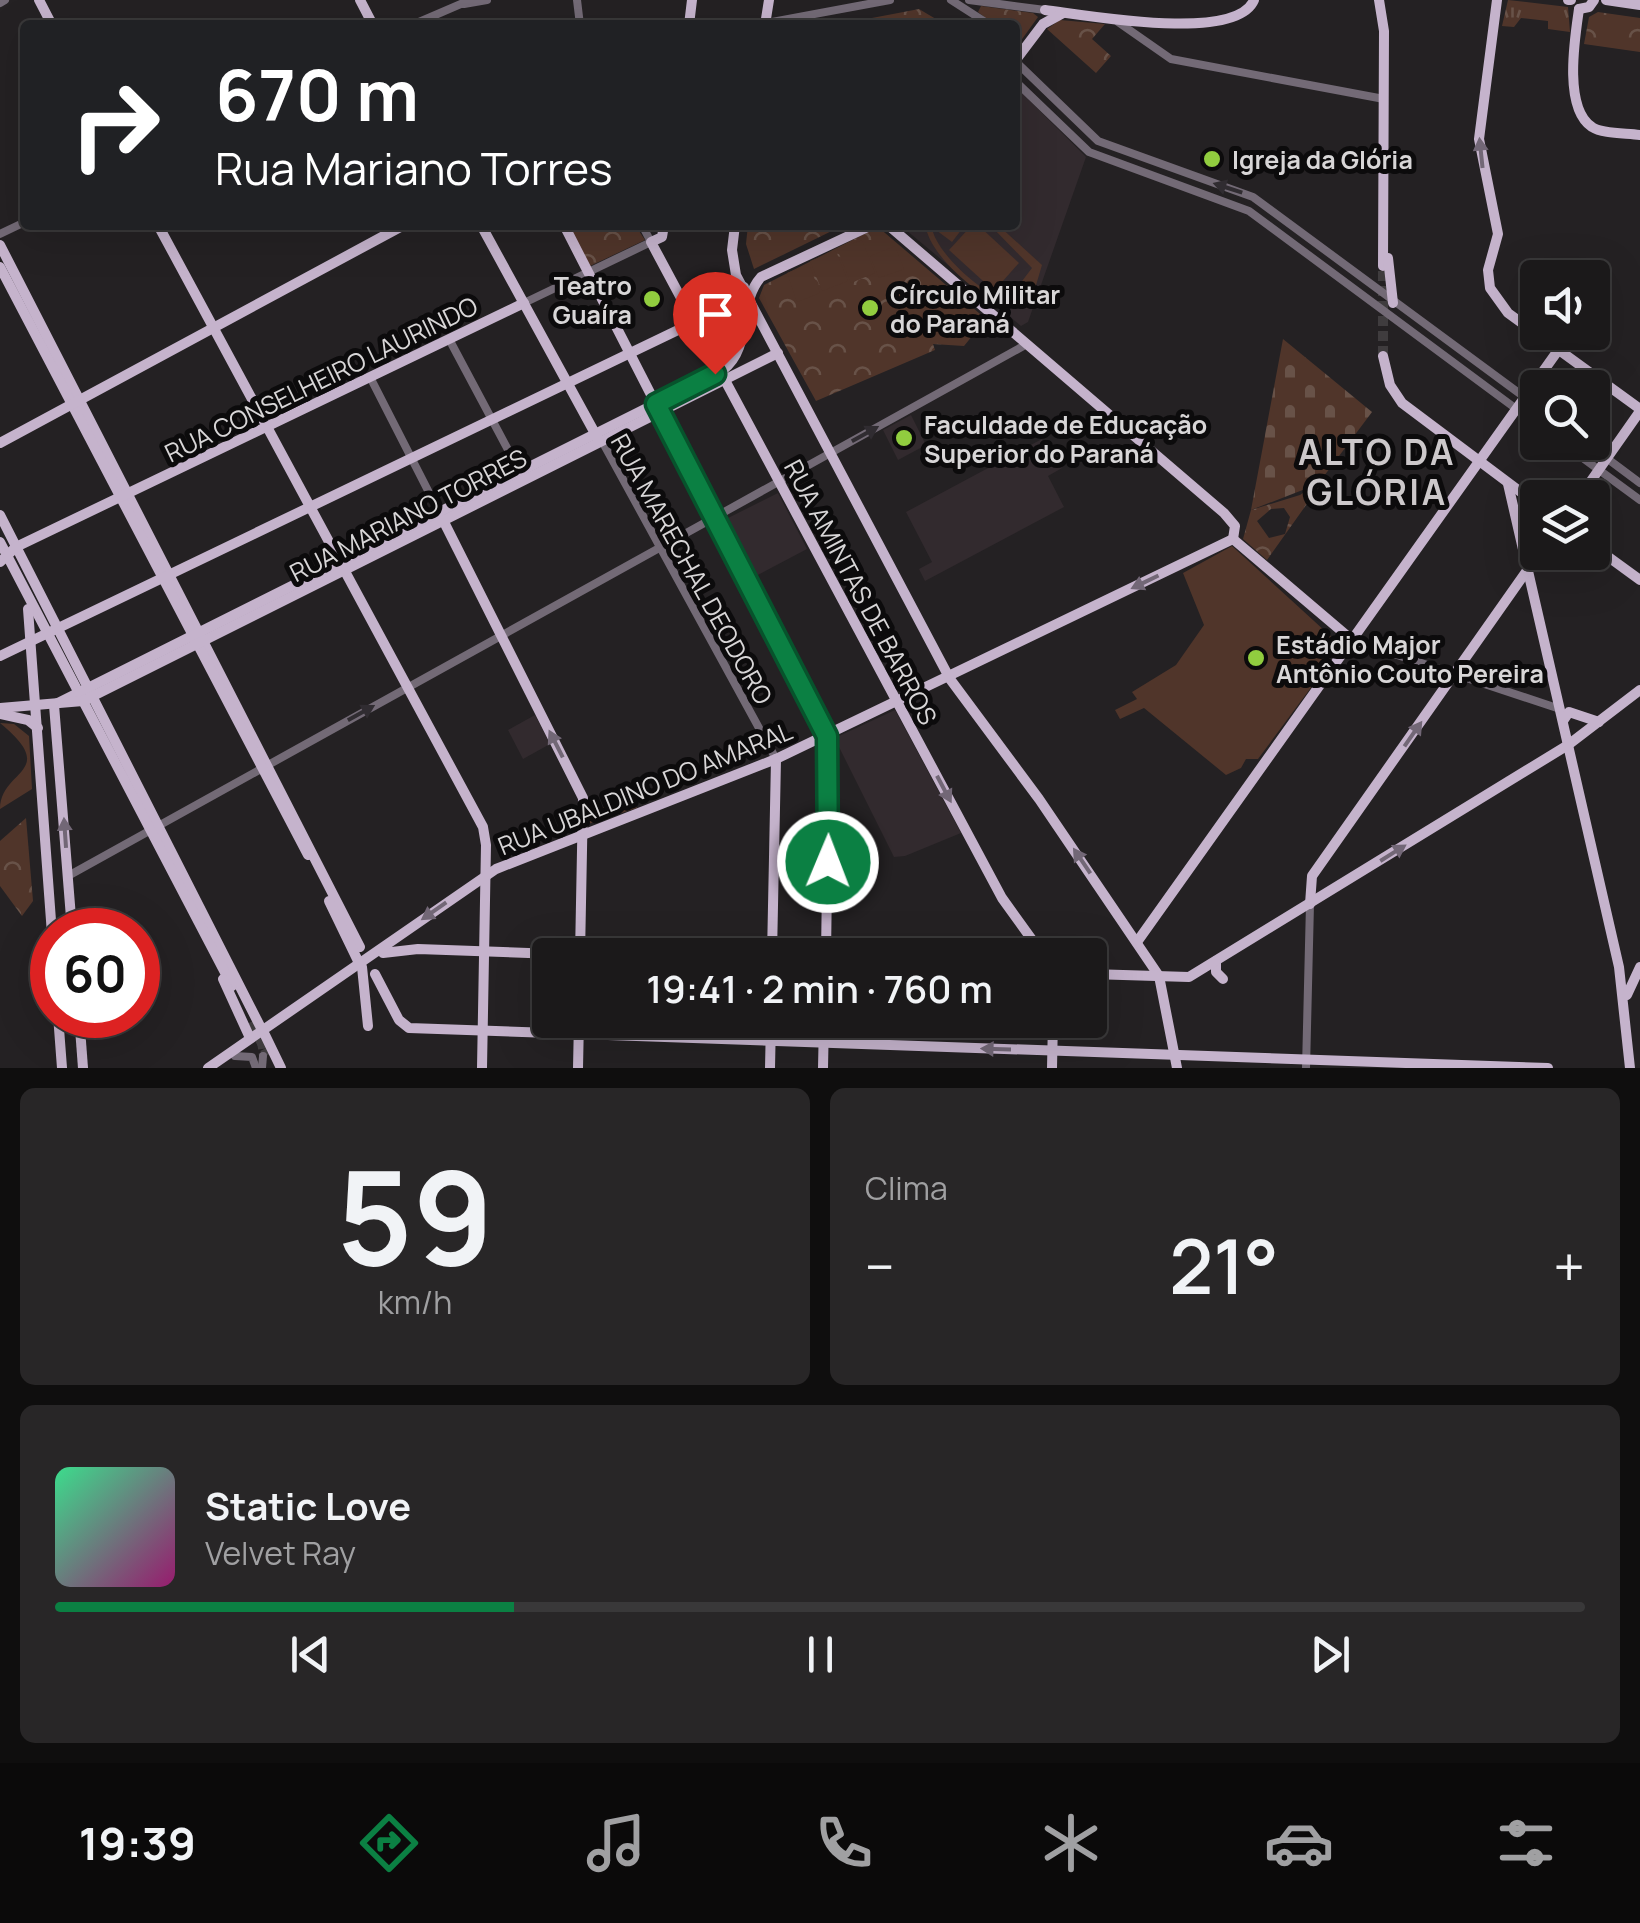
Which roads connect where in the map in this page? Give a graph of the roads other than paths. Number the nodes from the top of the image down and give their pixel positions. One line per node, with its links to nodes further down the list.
1 (470, 0): 13 (street)
2 (487, 0): 13 (street)
3 (890, 0): 20 (street)
4 (951, 0): 17 (street)
5 (969, 0): 10 (street)
6 (1254, 0): 18 (main road)
7 (1497, 0): 49 (main road, one-way to 7)
8 (1594, 0): 12 (main road)
9 (1606, 0): 15 (main road)
10 (982, 2): 14 (street); 17 (street)
11 (1378, 2): 26 (main road)
12 (1572, 2): 27 (main road)
13 (452, 5): 19 (street)
14 (1048, 5): 16 (main road); 22 (main road)
15 (1640, 5)
16 (1063, 6): 18 (main road); 23 (main road)
17 (977, 15): 21 (street)
18 (1114, 19): 26 (street)
19 (422, 20)
20 (783, 20)
21 (984, 20)
22 (1020, 46)
23 (1020, 55)
24 (1020, 67): 28 (street)
25 (1020, 86): 29 (street)
26 (1384, 99): 30 (main road)
27 (1640, 135)
28 (1098, 141): 29 (street); 46 (street, one-way to 28)
29 (1093, 154): 67 (street)
30 (1384, 219): 41 (main road); 46 (main road)
31 (161, 230): 51 (main road)
32 (395, 230): 51 (main road)
33 (484, 230): 47 (main road, RUA MARECHAL DEODORO)
34 (567, 230): 43 (main road)
35 (735, 230): 45 (main road)
36 (846, 230): 45 (main road)
37 (861, 230): 45 (main road)
38 (894, 230): 53 (main road)
39 (659, 235): 43 (street, RUA CONSELHEIRO LAURINDO); 50 (main road, RUA AMINTAS DE BARROS)
40 (0, 245): 44 (main road)
41 (1383, 266)
42 (3, 272): 44 (main road); 64 (main road)
43 (588, 272): 47 (street, RUA CONSELHEIRO LAURINDO); 56 (main road)
44 (20, 284): 64 (main road)
45 (748, 300): 48 (main road); 48 (main road); 55 (main road); 58 (main road)
46 (1393, 303): 63 (street)
47 (524, 304): 52 (main road, RUA CONSELHEIRO LAURINDO); 60 (main road, RUA MARECHAL DEODORO)
48 (728, 306): 50 (main road)
49 (1520, 318)
50 (694, 322): 56 (main road); 58 (main road, RUA AMINTAS DE BARROS)
51 (212, 329): 64 (main road); 71 (main road)
52 (449, 339): 59 (main road, RUA CONSELHEIRO LAURINDO); 70 (street)
53 (1027, 344): 77 (street, one-way to 53); 102 (main road)
54 (1560, 350): 68 (main road)
55 (778, 353): 58 (main road); 77 (main road)
56 (630, 354): 60 (main road); 66 (main road)
57 (1383, 356): 83 (main road)
58 (725, 372): 61 (main road, RUA MARIANO TORRES); 62 (main road, RUA MARIANO TORRES); 88 (main road, RUA AMINTAS DE BARROS)
59 (370, 377): 71 (main road, RUA CONSELHEIRO LAURINDO); 79 (street)
60 (567, 384): 70 (main road); 73 (main road, RUA MARECHAL DEODORO)
61 (690, 386): 62 (main road); 66 (main road, RUA MARIANO TORRES)
62 (702, 391): 66 (main road, RUA MARIANO TORRES)
63 (1520, 395)
64 (76, 402): 72 (main road); 74 (main road); 75 (main road)
65 (1520, 404): 67 (main road)
66 (658, 407): 73 (main road, RUA MARIANO TORRES); 99 (main road)
67 (1516, 410): 69 (street); 83 (main road)
68 (1640, 410): 78 (main road)
69 (1520, 413)
70 (492, 420): 79 (main road); 86 (street)
71 (266, 427): 92 (main road, RUA CONSELHEIRO LAURINDO); 96 (main road)
72 (88, 436): 75 (main road); 92 (main road)
73 (598, 438): 76 (main road, RUA MARIANO TORRES); 84 (main road, RUA MARIANO TORRES); 105 (street, RUA MARECHAL DEODORO)
74 (0, 443)
75 (103, 444): 92 (main road)
76 (575, 444): 84 (main road); 86 (main road, RUA MARIANO TORRES)
77 (830, 453): 88 (street); 126 (main road)
78 (1610, 454)
79 (412, 458): 96 (main road); 98 (street)
80 (1585, 460): 85 (street)
81 (1606, 460): 85 (main road)
82 (1610, 460): 89 (street)
83 (1479, 462): 90 (main road); 122 (main road)
84 (556, 464): 86 (main road, RUA MARIANO TORRES)
85 (1598, 470): 87 (main road); 95 (street)
86 (522, 476): 93 (main road, RUA MARIANO TORRES); 94 (main road, RUA MARIANO TORRES)
87 (1591, 480)
88 (780, 481): 99 (street); 133 (main road, RUA AMINTAS DE BARROS)
89 (1640, 483)
90 (1508, 484): 91 (main road); 101 (main road)
91 (1520, 492)
92 (124, 496): 100 (main road); 104 (main road); 106 (main road, RUA CONSELHEIRO LAURINDO)
93 (492, 496): 94 (main road); 98 (main road, RUA MARIANO TORRES)
94 (469, 497): 98 (main road, RUA MARIANO TORRES)
95 (1640, 500)
96 (310, 507): 108 (main road); 111 (main road)
97 (0, 515): 106 (main road)
98 (441, 516): 108 (main road, RUA MARIANO TORRES); 119 (main road)
99 (714, 518): 105 (street); 142 (main road)
100 (146, 528): 104 (main road); 111 (main road)
101 (1520, 535)
102 (1232, 539): 122 (main road); 126 (main road, RUA UBALDINO DO AMARAL, one-way to 126)
103 (0, 542): 106 (main road)
104 (143, 544): 111 (main road)
105 (660, 548): 119 (street); 144 (street, RUA MARECHAL DEODORO)
106 (8, 554): 116 (main road); 118 (main road)
107 (1610, 558): 112 (main road)
108 (342, 566): 113 (main road, RUA MARIANO TORRES); 114 (main road, RUA MARIANO TORRES); 128 (main road)
109 (1527, 570): 125 (main road)
110 (1528, 570): 137 (main road)
111 (166, 576): 115 (main road); 117 (main road); 118 (main road)
112 (1640, 580)
113 (287, 588): 114 (main road); 120 (main road, RUA MARIANO TORRES)
114 (303, 590): 120 (main road, RUA MARIANO TORRES)
115 (168, 593): 117 (main road); 120 (main road)
116 (24, 594): 118 (main road); 121 (main road)
117 (184, 601): 120 (main road)
118 (53, 631): 121 (main road); 132 (main road)
119 (501, 636): 128 (street); 147 (main road, one-way to 119)
120 (198, 638): 124 (main road); 127 (main road); 132 (main road, RUA MARIANO TORRES)
121 (33, 640): 123 (main road); 135 (main road)
122 (1352, 640): 125 (street); 158 (main road)
123 (0, 656)
124 (218, 666): 127 (main road); 141 (main road)
125 (1453, 676): 129 (main road); 137 (street)
126 (950, 679): 133 (main road, RUA UBALDINO DO AMARAL); 158 (main road, one-way to 126)
127 (216, 685): 139 (main road)
128 (408, 688): 145 (street, one-way to 128); 148 (main road)
129 (1444, 688): 130 (main road); 151 (main road, one-way to 129)
130 (1458, 690)
131 (1640, 690): 138 (main road)
132 (85, 693): 134 (main road, RUA MARIANO TORRES); 146 (main road)
133 (898, 703): 142 (main road, RUA UBALDINO DO AMARAL); 157 (main road, RUA AMINTAS DE BARROS, one-way to 157)
134 (54, 705): 135 (main road, RUA MARIANO TORRES); 149 (main road, one-way to 134)
135 (37, 706): 136 (main road, RUA MARIANO TORRES); 140 (main road)
136 (0, 711): 140 (main road)
137 (1564, 714): 138 (main road); 143 (main road)
138 (1593, 723): 143 (main road)
139 (237, 725): 141 (main road); 145 (main road)
140 (38, 729): 152 (main road)
141 (254, 736): 145 (main road)
142 (827, 736): 144 (main road, RUA UBALDINO DO AMARAL); 156 (main road)
143 (1568, 745): 151 (main road, one-way to 143); 166 (main road)
144 (776, 760): 147 (main road, RUA UBALDINO DO AMARAL); 155 (main road, RUA MARECHAL DEODORO)
145 (264, 767): 146 (street); 150 (main road)
146 (153, 829): 149 (street); 165 (main road)
147 (582, 835): 148 (main road, RUA UBALDINO DO AMARAL); 154 (main road)
148 (486, 875): 160 (main road, RUA UBALDINO DO AMARAL, one-way to 160); 161 (main road)
149 (68, 876): 153 (main road)
150 (324, 880): 159 (main road); 160 (main road); 164 (main road)
151 (1310, 904): 163 (main road); 196 (street)
152 (50, 908)
153 (70, 908)
154 (581, 938)
155 (772, 938)
156 (826, 938)
157 (1030, 938)
158 (1136, 942): 170 (main road)
159 (360, 946)
160 (382, 950): 161 (main road); 164 (main road, RUA UBALDINO DO AMARAL); 177 (main road)
161 (485, 951): 162 (main road); 178 (main road)
162 (532, 953)
163 (1216, 961): 171 (main road); 172 (main road)
164 (361, 965): 176 (main road); 180 (main road, RUA UBALDINO DO AMARAL)
165 (224, 967): 175 (main road); 180 (main road); 183 (main road)
166 (1619, 967): 167 (main road); 174 (main road)
167 (1638, 970): 174 (main road)
168 (375, 974): 177 (main road)
169 (1107, 974): 170 (main road)
170 (1158, 976): 171 (main road); 173 (main road)
171 (1184, 977): 173 (main road)
172 (1223, 979)
173 (1162, 996): 193 (main road)
174 (1625, 1006): 211 (main road)
175 (251, 1022)
176 (368, 1026)
177 (414, 1028): 178 (main road)
178 (483, 1030): 179 (main road); 203 (main road)
179 (532, 1032)
180 (264, 1033): 183 (main road, RUA UBALDINO DO AMARAL); 194 (main road, RUA UBALDINO DO AMARAL); 202 (main road)
181 (60, 1038): 197 (main road)
182 (80, 1038): 198 (main road)
183 (250, 1038): 195 (main road, RUA UBALDINO DO AMARAL)
184 (578, 1038): 204 (main road)
185 (688, 1038): 189 (main road)
186 (770, 1038): 189 (main road)
187 (824, 1038): 190 (main road)
188 (1053, 1038): 191 (main road)
189 (770, 1041): 190 (main road); 205 (main road)
190 (824, 1042): 191 (main road, one-way to 190); 206 (main road)
191 (1053, 1050): 193 (main road); 207 (main road)
192 (265, 1055): 201 (street); 202 (main road)
193 (1174, 1055): 196 (main road); 208 (main road)
194 (235, 1056): 195 (main road, RUA UBALDINO DO AMARAL); 201 (street)
195 (220, 1063): 199 (main road); 200 (main road, RUA UBALDINO DO AMARAL)
196 (1306, 1064): 209 (main road)
197 (62, 1068)
198 (82, 1068)
199 (200, 1068)
200 (208, 1068)
201 (259, 1068)
202 (278, 1068)
203 (482, 1068)
204 (578, 1068)
205 (770, 1068)
206 (823, 1068)
207 (1052, 1068)
208 (1176, 1068)
209 (1524, 1068): 210 (main road)
210 (1548, 1068)
211 (1630, 1068)

